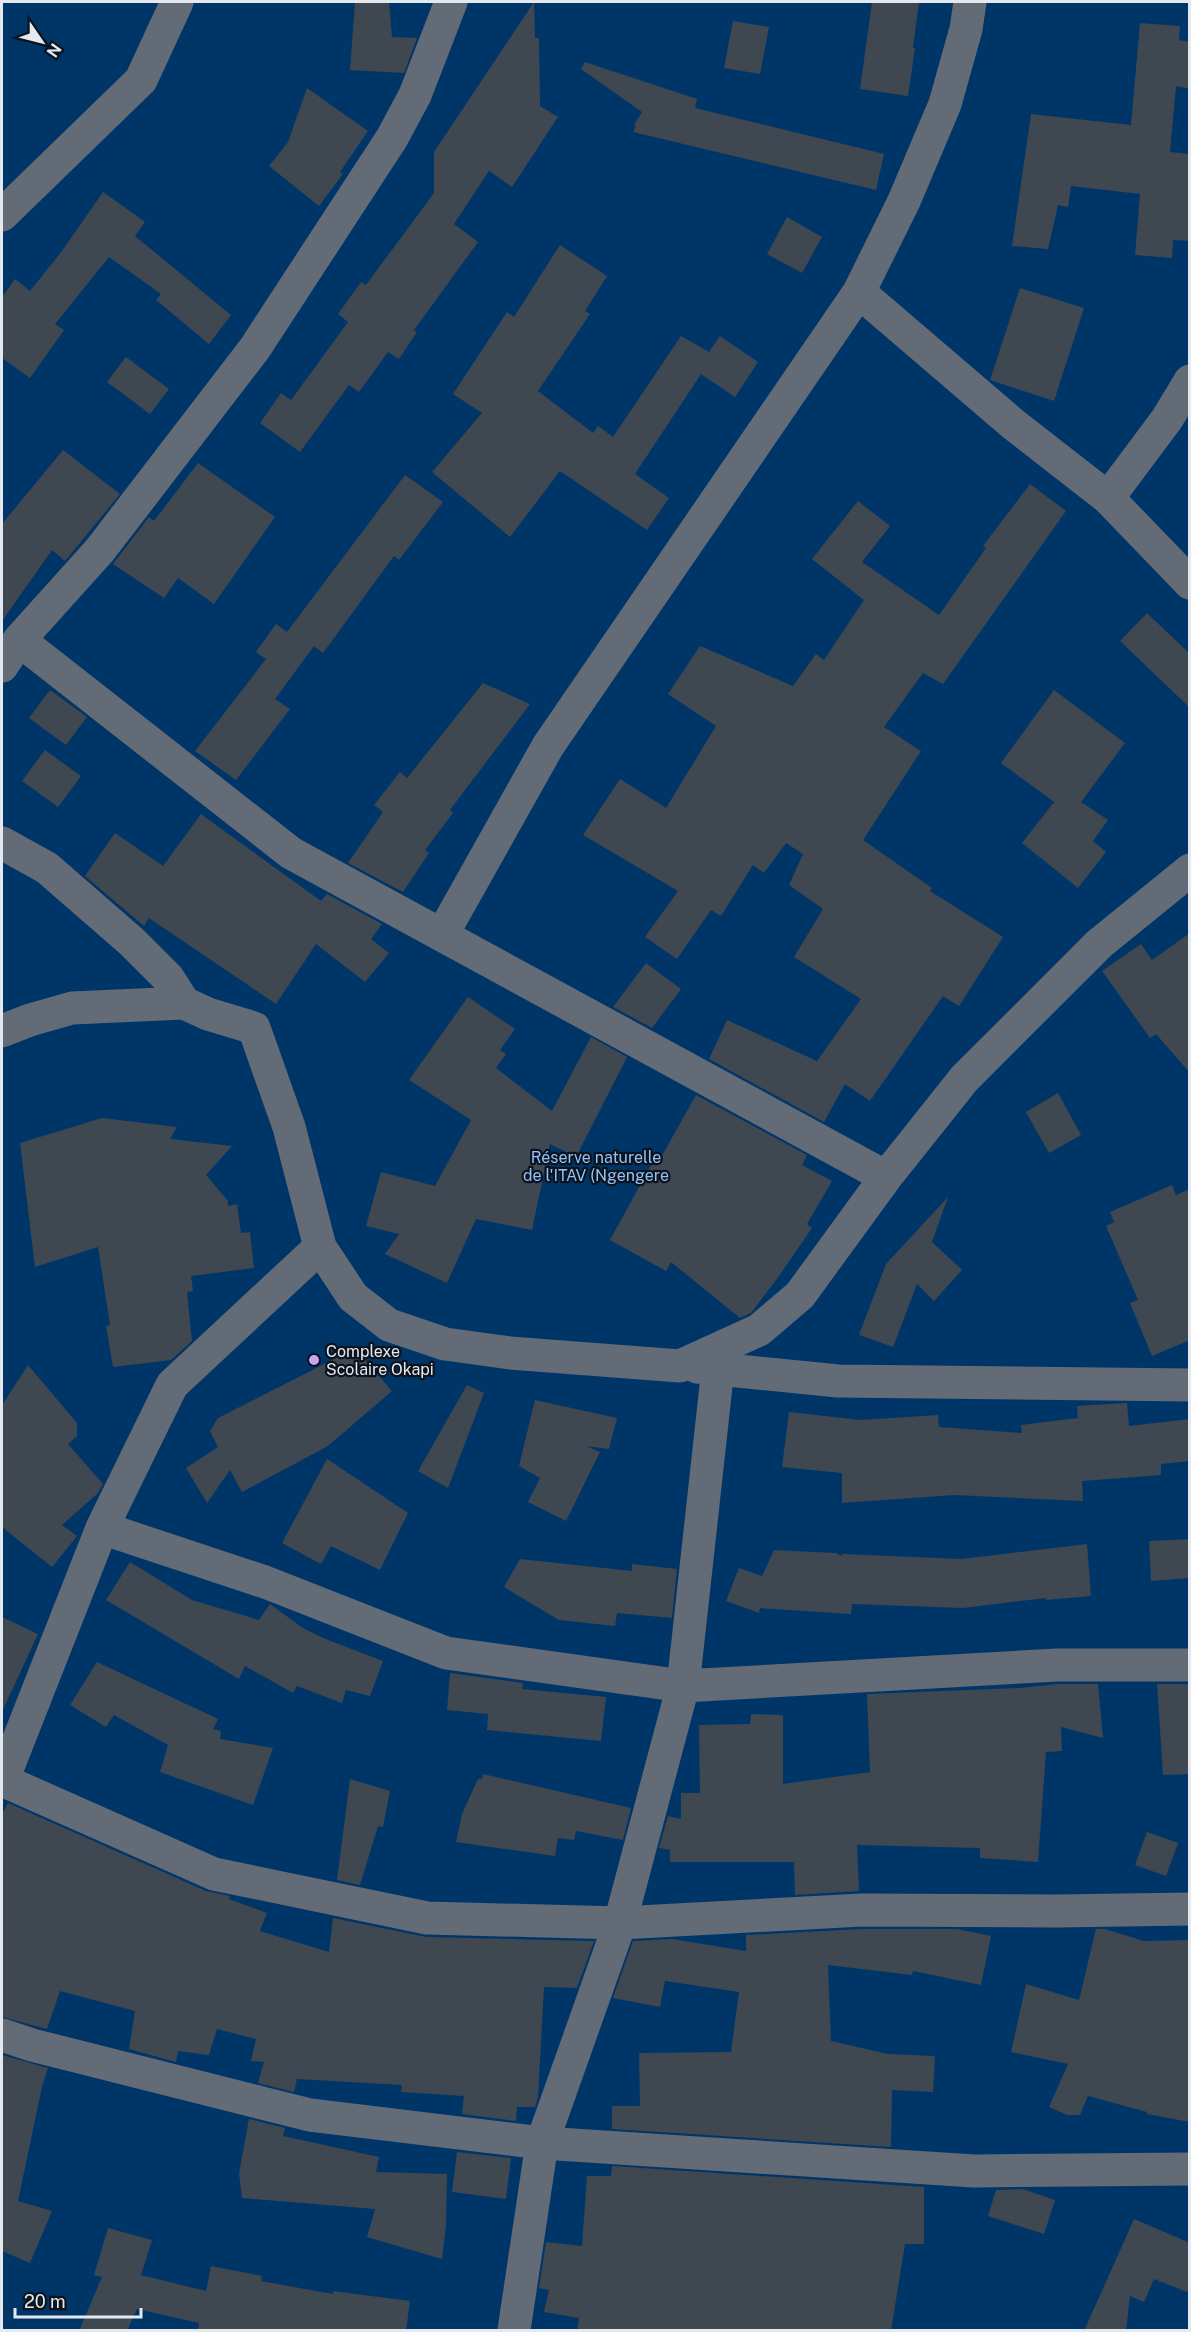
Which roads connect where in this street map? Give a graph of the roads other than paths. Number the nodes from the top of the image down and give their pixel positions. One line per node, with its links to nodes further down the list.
1 (177, 2): 4 (street)
2 (451, 2): 9 (street)
3 (970, 2): 5 (street)
4 (2, 215)
5 (859, 292): 7 (street); 13 (street)
6 (1190, 381): 7 (street)
7 (1108, 498): 8 (street)
8 (1190, 583)
9 (19, 639): 10 (street); 13 (street)
10 (2, 666)
11 (2, 843): 14 (street)
12 (1190, 870): 16 (street)
13 (442, 935): 16 (street)
14 (184, 1004): 15 (street); 17 (street)
15 (2, 1031)
16 (886, 1177): 18 (street)
17 (320, 1247): 18 (street); 21 (street)
18 (680, 1366): 19 (street)
19 (718, 1368): 20 (street); 23 (street)
20 (1190, 1385)
21 (102, 1528): 23 (street); 24 (street)
22 (1190, 1665): 23 (street)
23 (683, 1686): 26 (street)
24 (2, 1781): 26 (street)
25 (1190, 1909): 26 (street)
26 (620, 1923): 28 (street)
27 (2, 2035): 28 (street)
28 (542, 2143): 29 (street); 30 (street)
29 (1190, 2169)
30 (514, 2331)

